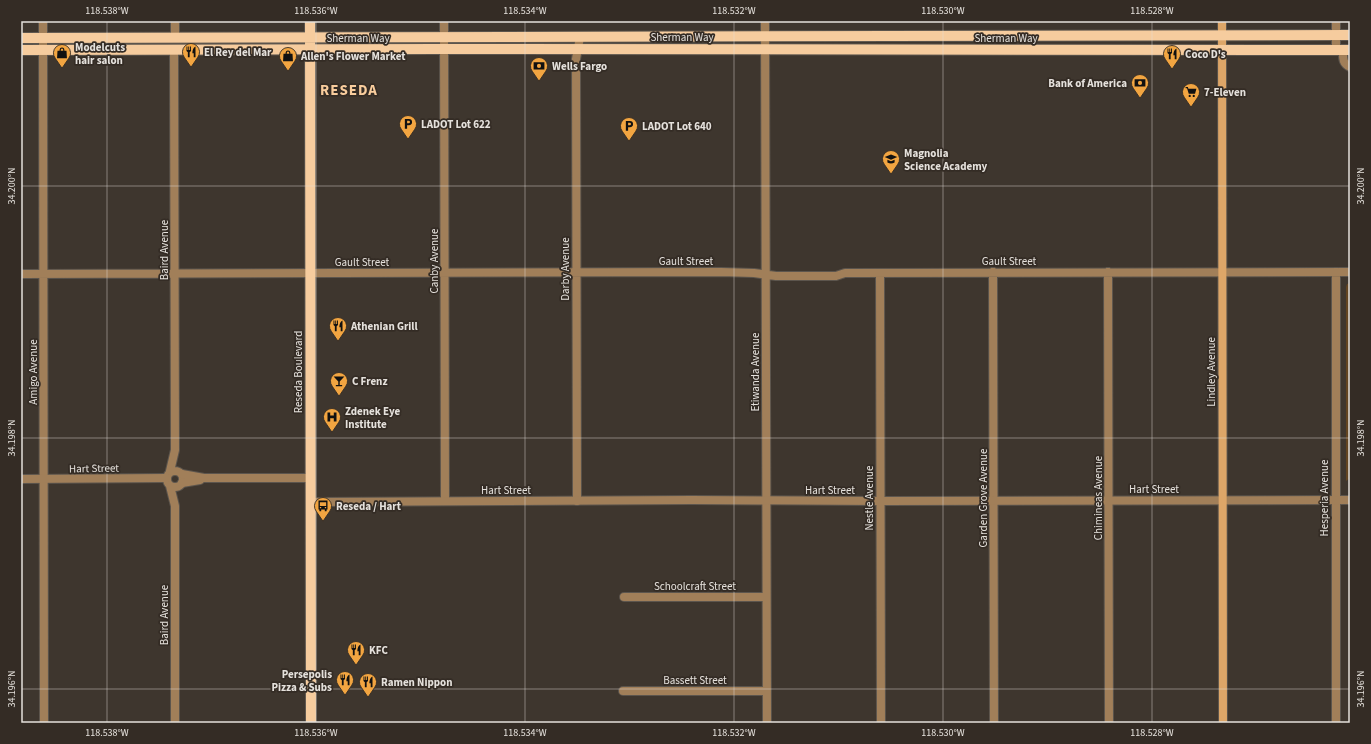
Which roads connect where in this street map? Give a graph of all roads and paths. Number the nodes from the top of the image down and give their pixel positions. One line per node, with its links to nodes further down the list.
1 (43, 21): 16 (street, Amigo Avenue)
2 (175, 21): 17 (street)
3 (310, 21): 12 (main road, Reseda Boulevard)
4 (444, 21): 13 (street, Canby Avenue)
5 (765, 21): 11 (street, Etiwanda Avenue)
6 (1222, 21): 8 (main road, Lindley Avenue)
7 (1336, 21): 9 (street)
8 (1222, 35): 9 (main road, Sherman Way); 11 (main road, Sherman Way); 24 (main road, Lindley Avenue)
9 (1336, 35): 10 (main road, Sherman Way); 25 (street)
10 (1350, 35)
11 (766, 36): 14 (main road, Sherman Way); 20 (street, Etiwanda Avenue)
12 (310, 37): 13 (main road, Sherman Way); 17 (main road, Sherman Way); 23 (main road, Reseda Boulevard)
13 (444, 37): 14 (main road, Sherman Way); 18 (street, Canby Avenue)
14 (580, 37): 19 (street, Darby Avenue)
15 (21, 38): 16 (main road, Sherman Way)
16 (43, 38): 17 (main road, Sherman Way); 26 (street, Amigo Avenue)
17 (175, 38): 22 (main road)
18 (444, 49): 19 (main road, Sherman Way); 23 (main road, Sherman Way); 36 (street, Canby Avenue)
19 (577, 49): 20 (main road, Sherman Way); 28 (street, Darby Avenue)
20 (766, 49): 24 (main road, Sherman Way); 40 (street, Etiwanda Avenue)
21 (21, 50): 26 (main road, Sherman Way)
22 (174, 50): 23 (main road, Sherman Way); 26 (main road, Sherman Way); 34 (street, Baird Avenue)
23 (310, 50): 35 (main road, Reseda Boulevard)
24 (1222, 50): 25 (main road, Sherman Way); 31 (main road, Lindley Avenue)
25 (1343, 50): 27 (street)
26 (43, 51): 39 (street, Amigo Avenue)
27 (1350, 67)
28 (576, 272): 36 (street, Gault Street); 40 (street, Gault Street); 54 (street, Darby Avenue)
29 (993, 272): 30 (street, Gault Street); 37 (street, Gault Street); 57 (street, Garden Grove Avenue)
30 (1108, 272): 31 (street, Gault Street); 49 (street, Chimineas Avenue)
31 (1222, 272): 32 (street, Gault Street); 50 (main road, Lindley Avenue)
32 (1336, 272): 33 (street, Gault Street); 51 (street, Hesperia Avenue)
33 (1350, 272)
34 (175, 273): 35 (street, Gault Street); 39 (street, Gault Street); 41 (street, Baird Avenue)
35 (310, 273): 36 (street, Gault Street); 45 (main road, Reseda Boulevard)
36 (445, 273): 53 (street, Canby Avenue)
37 (880, 273): 40 (street, Gault Street); 56 (street, Nestle Avenue)
38 (21, 274): 39 (street, Gault Street)
39 (44, 274): 47 (street, Amigo Avenue)
40 (766, 274): 55 (street, Etiwanda Avenue)
41 (175, 450): 42 (street, Baird Avenue); 43 (street, Baird Avenue)
42 (181, 473): 43 (street); 44 (street); 48 (street)
43 (169, 478): 47 (street, Hart Street); 48 (street); 59 (street, Baird Avenue)
44 (204, 478): 45 (street); 48 (street)
45 (310, 478): 58 (main road, Reseda Boulevard)
46 (21, 479): 47 (street, Hart Street)
47 (44, 479): 64 (street, Amigo Avenue)
48 (181, 484): 59 (street, Baird Avenue)
49 (1109, 500): 50 (street, Hart Street); 57 (street, Hart Street); 70 (street, Chimineas Avenue)
50 (1222, 500): 51 (street, Hart Street); 71 (main road, Lindley Avenue)
51 (1335, 500): 52 (street, Hart Street); 72 (street, Hesperia Avenue)
52 (1350, 500)
53 (445, 501): 54 (street, Hart Street); 58 (street, Hart Street)
54 (577, 501): 55 (street, Hart Street)
55 (766, 501): 56 (street, Hart Street); 61 (street, Etiwanda Avenue)
56 (880, 501): 57 (street, Hart Street); 68 (street, Nestle Avenue)
57 (994, 501): 69 (street, Garden Grove Avenue)
58 (310, 502): 66 (main road, Reseda Boulevard)
59 (175, 506): 65 (street, Baird Avenue)
60 (624, 597): 61 (street, Schoolcraft Street)
61 (766, 597): 62 (street, Etiwanda Avenue)
62 (767, 690): 63 (street, Bassett Street); 67 (street, Etiwanda Avenue)
63 (623, 691)
64 (44, 723)
65 (175, 723)
66 (311, 723)
67 (767, 723)
68 (881, 723)
69 (994, 723)
70 (1109, 723)
71 (1223, 723)
72 (1336, 723)

